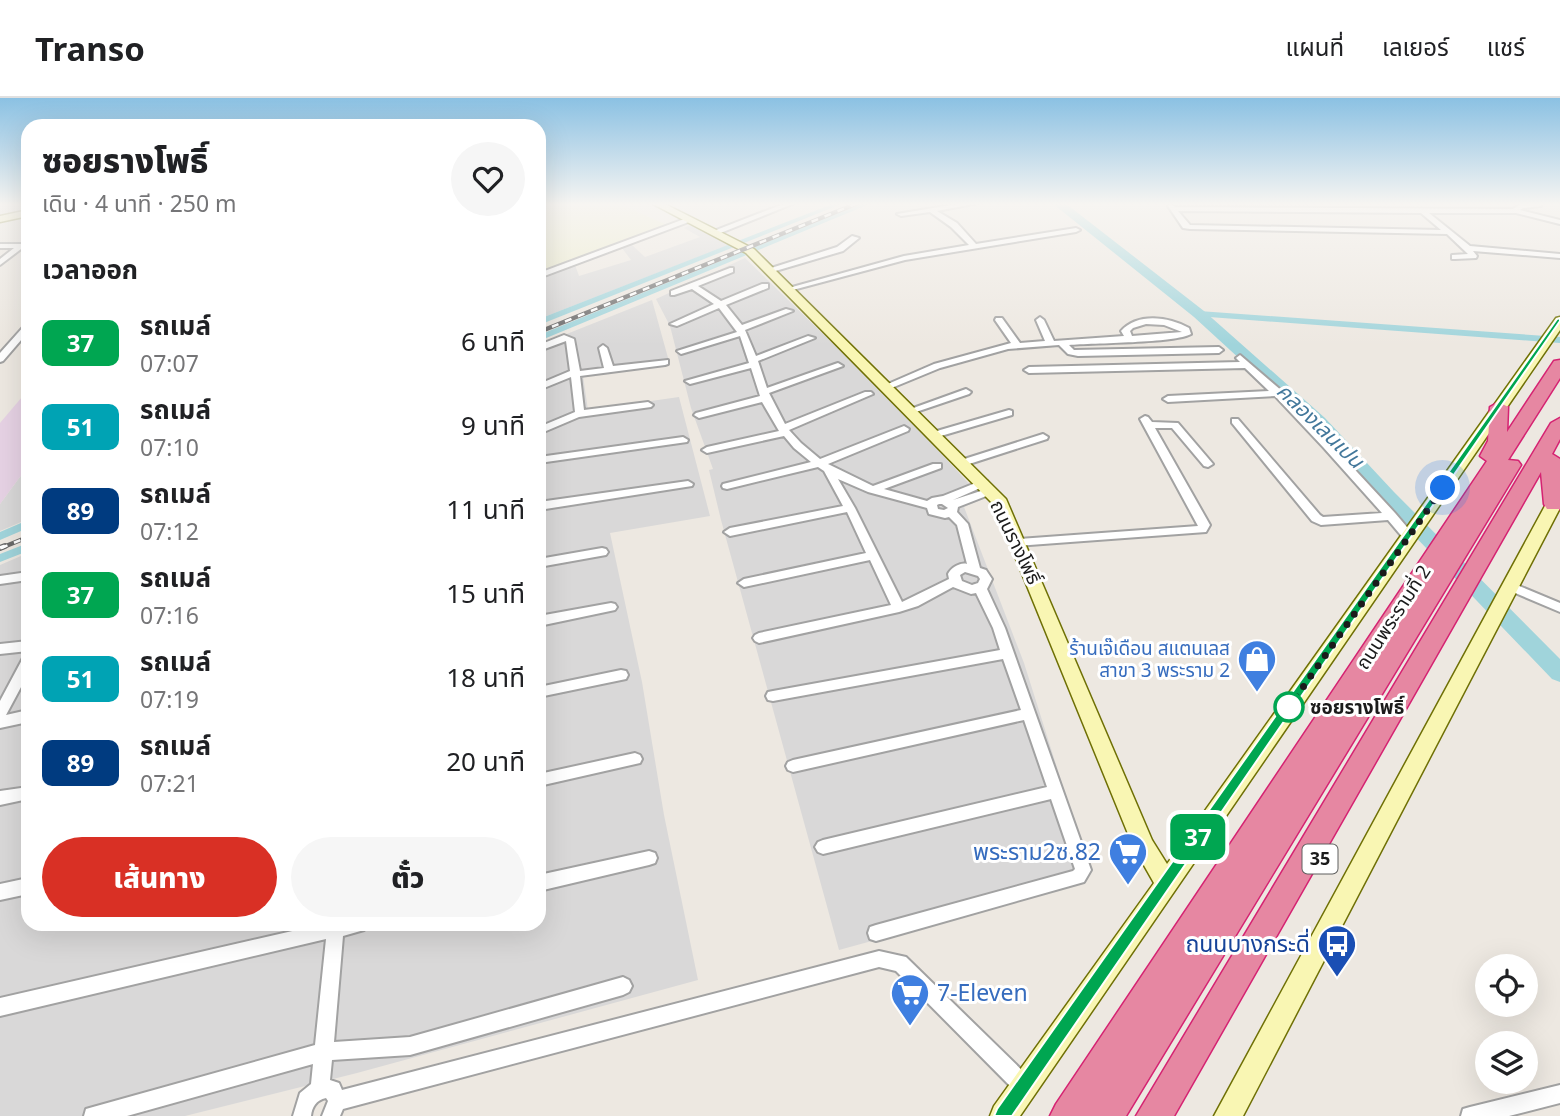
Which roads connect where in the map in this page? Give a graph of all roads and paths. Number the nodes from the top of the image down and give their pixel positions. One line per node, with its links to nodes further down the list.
1 (15, 251): 10 (street)
2 (608, 251): 12 (street)
3 (747, 251): 13 (main road, ถนนรางโพธิ์)
4 (837, 251): 13 (street)
5 (951, 251): 15 (street)
6 (1469, 251): 9 (street)
7 (1497, 251): 8 (street)
8 (1560, 256)
9 (1455, 257)
10 (0, 263)
11 (730, 270): 14 (street)
12 (546, 273)
13 (767, 278): 15 (main road, ถนนรางโพธิ์); 17 (street)
14 (692, 285): 16 (street); 17 (street)
15 (789, 289): 44 (main road, ถนนรางโพธิ์)
16 (674, 293)
17 (718, 305): 22 (street); 23 (street)
18 (789, 311): 23 (street)
19 (999, 320): 30 (street)
20 (1040, 320): 27 (street)
21 (1560, 321): 52 (main road, ถนนพระรามที่ 2)
22 (674, 324)
23 (741, 331): 33 (street); 36 (street)
24 (21, 335): 34 (street)
25 (811, 338): 36 (street)
26 (1129, 338): 26 (street); 28 (street)
27 (1050, 342): 28 (street); 30 (street)
28 (1061, 342): 32 (street)
29 (546, 345): 41 (street)
30 (1017, 345): 44 (street)
31 (603, 348): 39 (street)
32 (1219, 350)
33 (681, 351)
34 (0, 359)
35 (666, 362): 39 (street)
36 (754, 362): 42 (street); 49 (street)
37 (1560, 365): 81 (highway, ถนนพระรามที่ 2)
38 (838, 366): 49 (street)
39 (609, 370): 41 (street)
40 (1029, 370): 47 (street)
41 (576, 373): 43 (street); 54 (street)
42 (690, 381)
43 (546, 384)
44 (886, 387): 53 (main road, ถนนรางโพธิ์)
45 (1560, 387): 138 (highway)
46 (966, 392): 53 (street)
47 (1279, 393): 50 (street); 82 (street)
48 (869, 394): 61 (street)
49 (764, 395): 56 (street); 61 (street)
50 (1168, 398)
51 (648, 405): 54 (street)
52 (1499, 407): 81 (highway); 83 (main road, ถนนพระรามที่ 2)
53 (910, 411): 62 (main road, ถนนรางโพธิ์)
54 (580, 413): 59 (street)
55 (1009, 413): 62 (street)
56 (699, 415)
57 (1235, 421): 82 (street)
58 (1560, 423): 139 (highway)
59 (546, 428)
60 (904, 429): 69 (street)
61 (785, 430): 65 (street); 69 (street)
62 (934, 435): 68 (main road, ถนนรางโพธิ์)
63 (1043, 437): 68 (street)
64 (683, 440): 67 (street)
65 (707, 450)
66 (1555, 451): 77 (highway); 140 (highway, 35)
67 (546, 459)
68 (962, 463): 75 (main road, ถนนรางโพธิ์)
69 (818, 464): 72 (street); 74 (street)
70 (1209, 464): 85 (street)
71 (937, 466): 76 (street)
72 (828, 472): 76 (street); 80 (street)
73 (688, 484): 78 (street)
74 (727, 486)
75 (987, 487): 79 (street); 85 (main road, ถนนรางโพธิ์)
76 (872, 490): 79 (street)
77 (1557, 498): 94 (main road, 35)
78 (546, 505)
79 (949, 505): 89 (street)
80 (850, 508): 84 (street); 87 (street)
81 (1460, 515): 137 (highway, ถนนพระรามที่ 2)
82 (1391, 516): 83 (street)
83 (1413, 530): 121 (main road, ถนนพระรามที่ 2)
84 (730, 532)
85 (1019, 543): 121 (main road, ถนนรางโพธิ์)
86 (602, 552): 88 (street)
87 (874, 555): 93 (street); 97 (street)
88 (546, 562)
89 (974, 568): 92 (street); 95 (street)
90 (21, 577): 91 (street)
91 (0, 580)
92 (955, 581): 95 (street); 97 (street)
93 (744, 583)
94 (1512, 587): 98 (street); 141 (main road, 35)
95 (980, 588): 103 (street)
96 (611, 607): 99 (street)
97 (899, 608): 100 (street)
98 (1560, 608)
99 (546, 620)
100 (759, 638)
101 (21, 647): 102 (street)
102 (0, 649)
103 (1008, 653): 107 (street); 108 (street)
104 (21, 675): 109 (street)
105 (621, 675): 106 (street)
106 (546, 691)
107 (773, 696)
108 (1030, 713): 113 (street); 115 (street)
109 (0, 714)
110 (21, 718): 111 (street)
111 (0, 722)
112 (635, 759): 114 (street)
113 (793, 766)
114 (546, 778)
115 (1057, 792): 118 (street); 126 (street)
116 (21, 794): 117 (street)
117 (0, 798)
118 (823, 847)
119 (649, 858): 120 (street)
120 (546, 881)
121 (1166, 881): 130 (main road, ถนนพระรามที่ 2)
122 (21, 888): 123 (street)
123 (0, 892)
124 (319, 931): 128 (street)
125 (336, 931): 129 (street)
126 (876, 933)
127 (623, 986): 129 (street)
128 (0, 1007)
129 (323, 1052): 131 (street); 135 (street)
130 (1025, 1087): 133 (street); 136 (main road, ถนนพระรามที่ 2)
131 (320, 1089): 133 (street); 134 (street)
132 (1560, 1094): 142 (street)
133 (334, 1108)
134 (297, 1115)
135 (93, 1116)
136 (1004, 1116)
137 (1068, 1116)
138 (1106, 1116)
139 (1154, 1116)
140 (1168, 1116)
141 (1228, 1116)
142 (1470, 1116)

